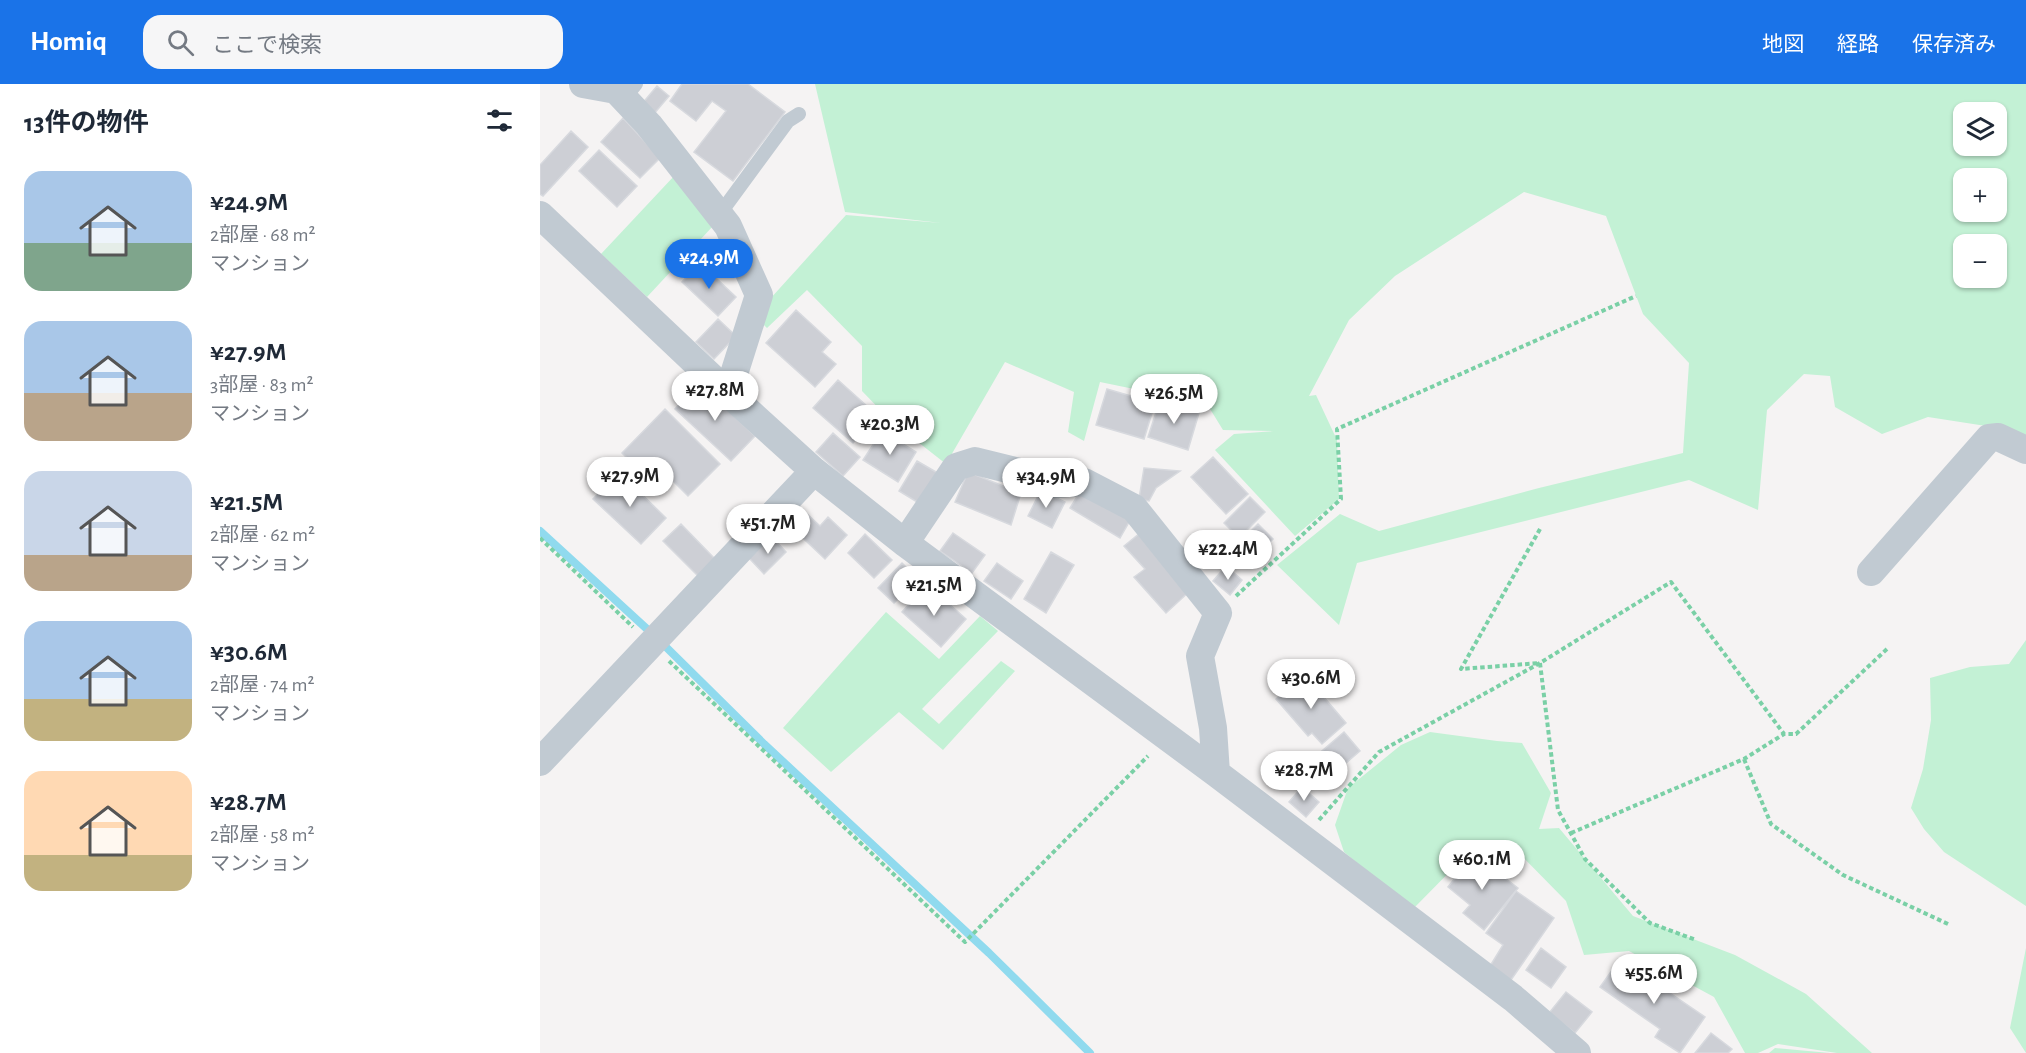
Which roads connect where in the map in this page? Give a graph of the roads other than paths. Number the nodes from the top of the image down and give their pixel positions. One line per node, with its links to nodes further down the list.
1 (583, 84): 2 (street)
2 (630, 91): 4 (street)
3 (799, 114): 4 (lane)
4 (719, 214): 6 (street)
5 (540, 215): 6 (street)
6 (728, 393): 8 (street)
7 (2026, 450): 10 (street)
8 (814, 471): 9 (street); 11 (street)
9 (905, 543): 12 (street); 12 (street)
10 (1871, 572)
11 (540, 762)
12 (1216, 773): 13 (street)
13 (1577, 1053)

